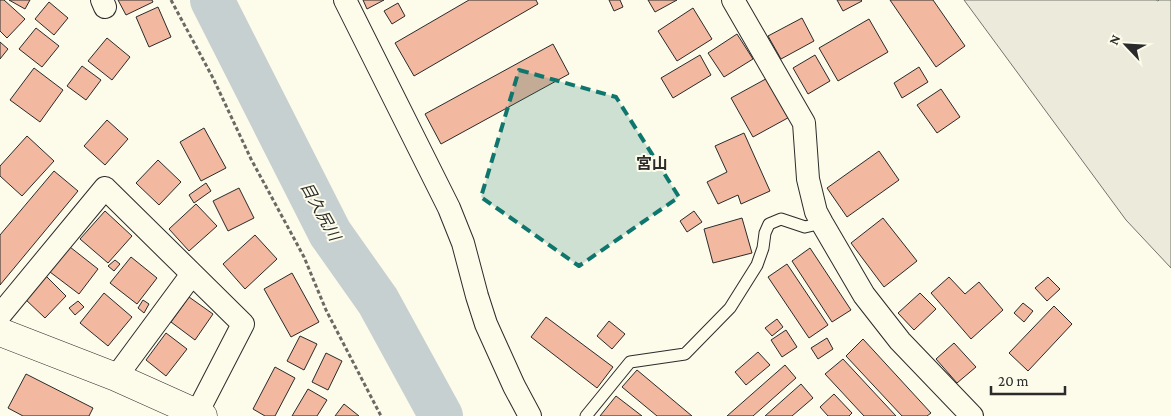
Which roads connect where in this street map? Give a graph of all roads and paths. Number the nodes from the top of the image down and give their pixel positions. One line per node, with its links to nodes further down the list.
1 (171, 0): 11 (path)
2 (346, 0): 12 (street)
3 (733, 0): 4 (street)
4 (822, 223): 9 (street); 13 (lane)
5 (192, 274): 6 (street); 8 (street); 10 (street)
6 (0, 315)
7 (0, 332): 8 (street)
8 (116, 377): 10 (street)
9 (963, 411)
10 (200, 414)
11 (381, 416)
12 (530, 416)
13 (586, 416)

